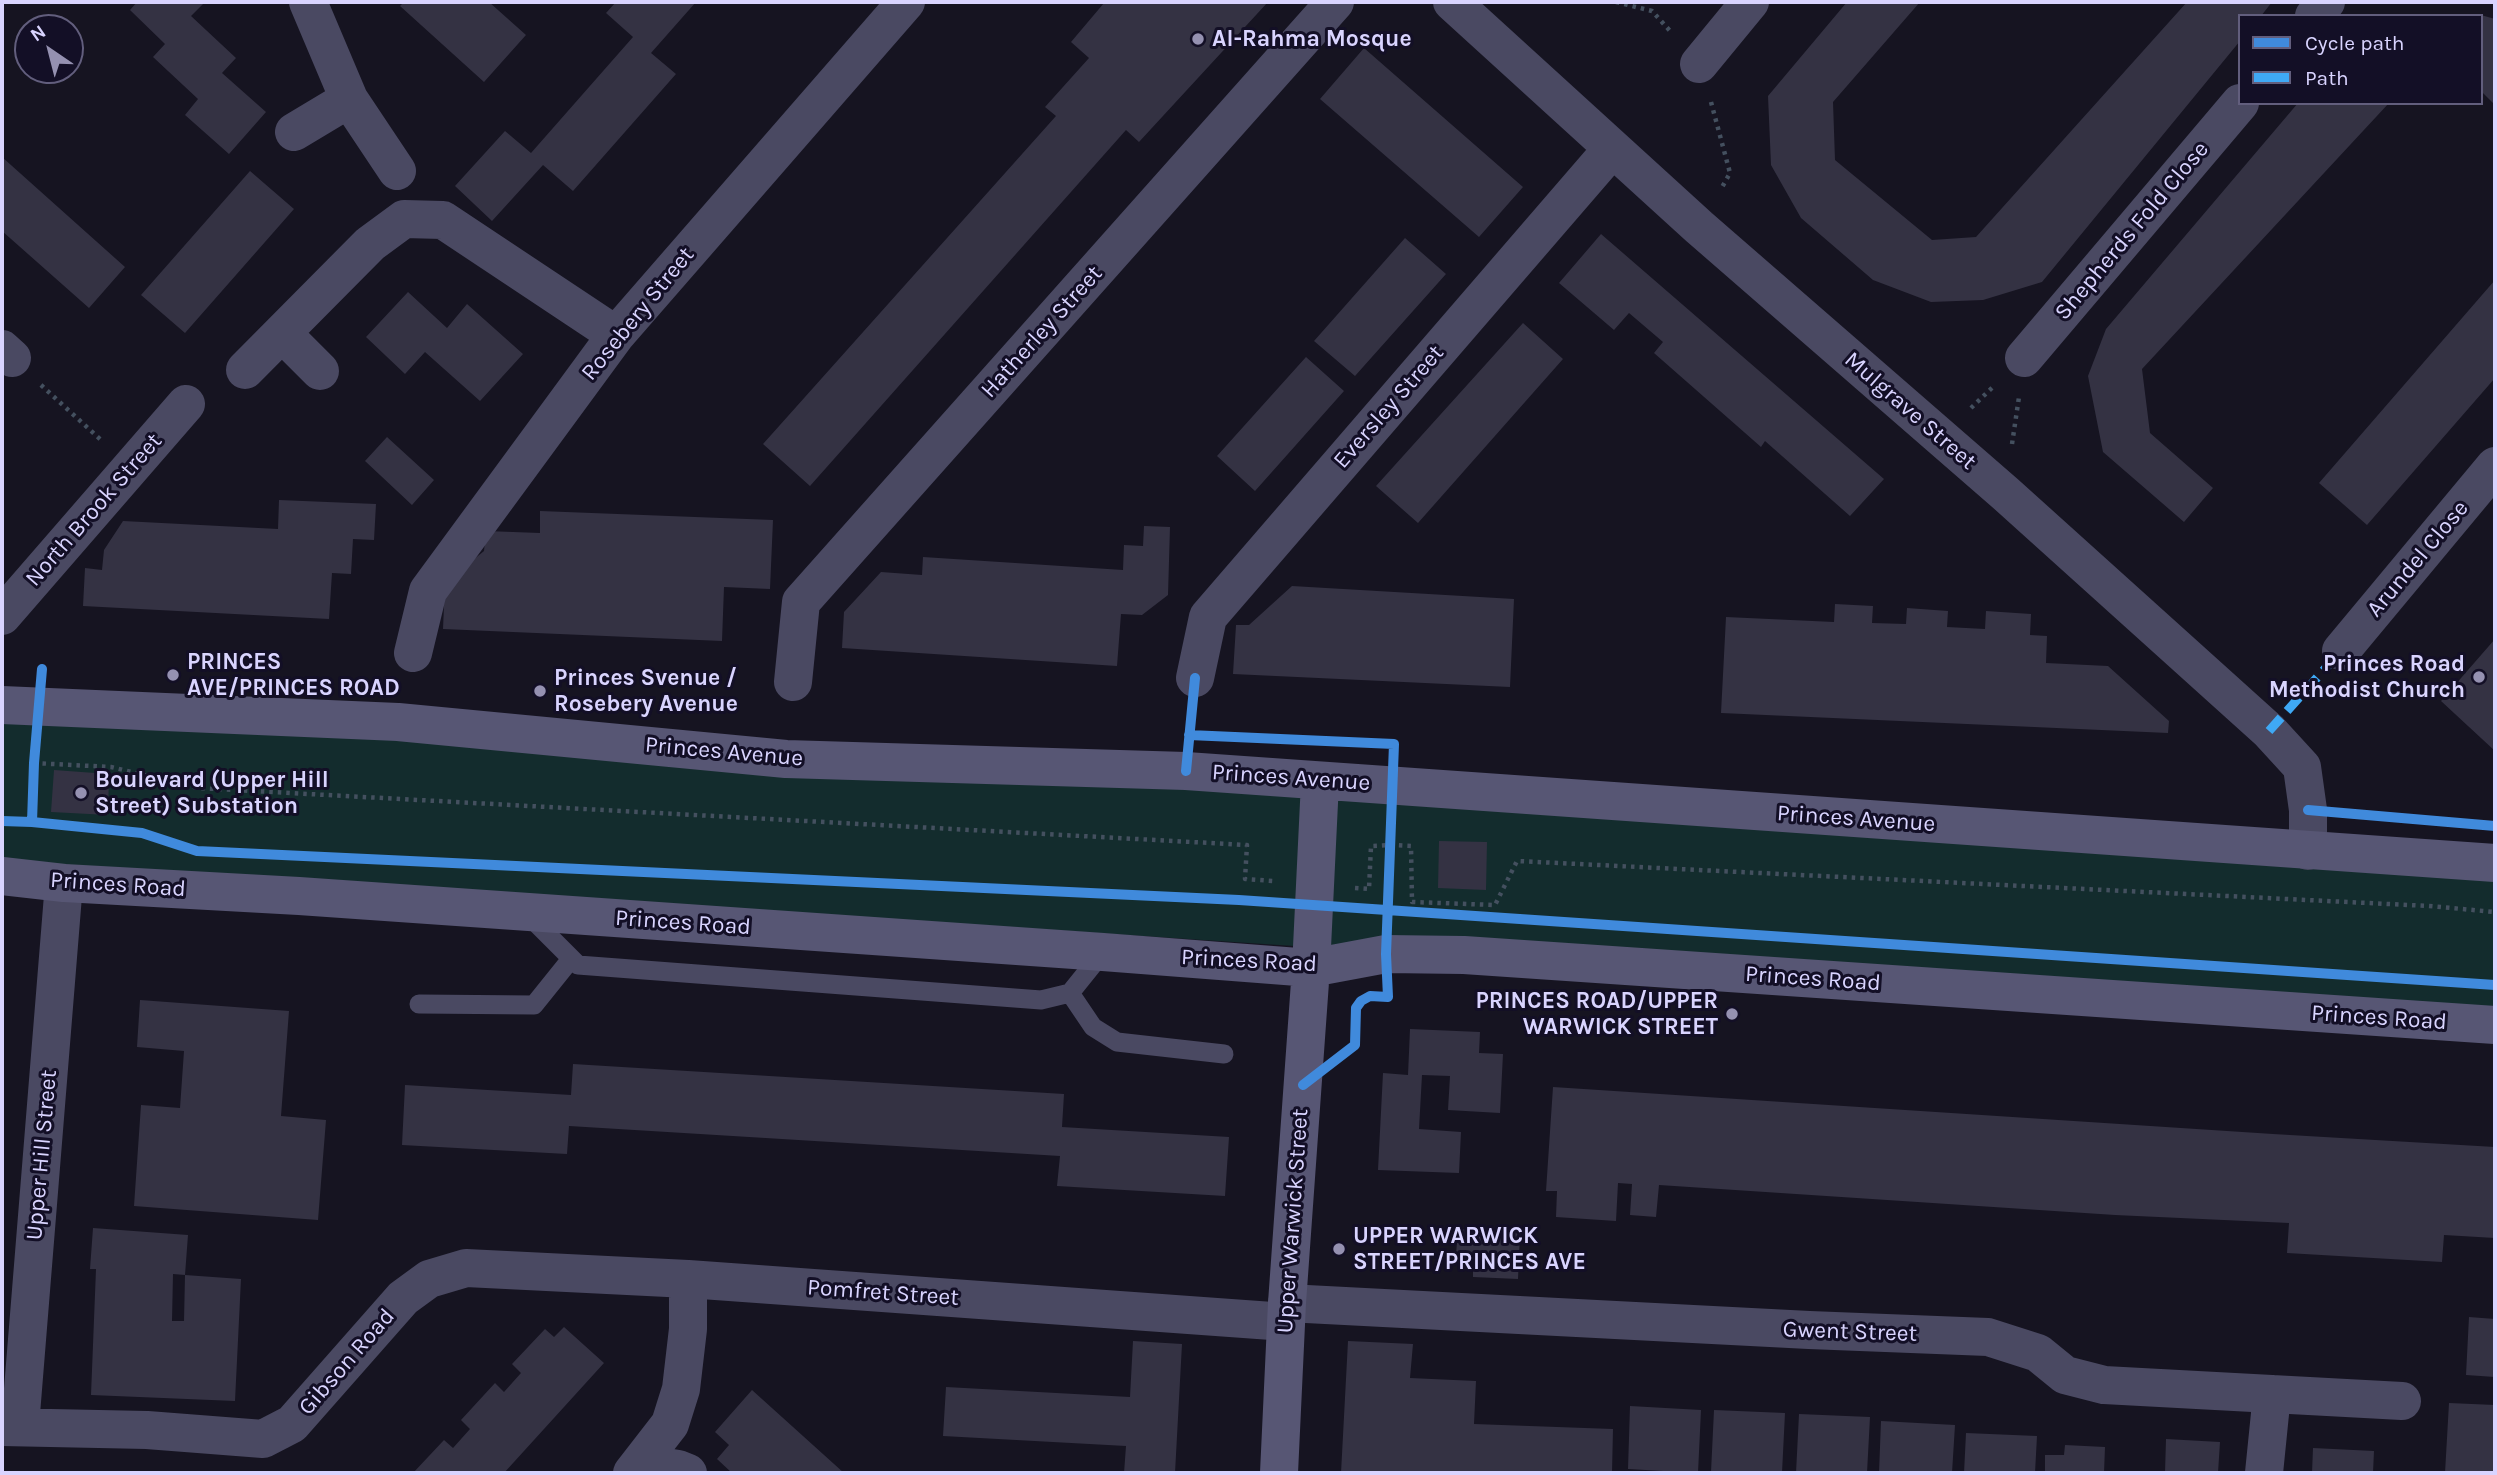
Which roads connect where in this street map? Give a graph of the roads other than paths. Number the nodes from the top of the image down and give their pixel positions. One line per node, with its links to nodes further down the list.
1 (308, 2): 7 (street)
2 (906, 2): 13 (street, Rosebery Street)
3 (1335, 2): 23 (street, Hatherley Street)
4 (1452, 2): 10 (street, Mulgrave Street)
5 (1750, 2): 6 (street)
6 (1699, 64)
7 (349, 99): 9 (street); 11 (street)
8 (2238, 105): 14 (street, Shepherds Fold Close)
9 (294, 132)
10 (1612, 149): 22 (street, Eversley Street); 26 (street, Mulgrave Street)
11 (397, 171)
12 (282, 332): 13 (street); 15 (street); 16 (street)
13 (616, 335): 21 (street, Rosebery Street)
14 (2024, 358)
15 (246, 370)
16 (320, 372)
17 (186, 404): 19 (street, North Brook Street)
18 (2495, 466): 20 (street, Arundel Close)
19 (2, 616)
20 (2341, 651)
21 (413, 653)
22 (1195, 678)
23 (793, 682)
24 (20, 707): 25 (main road, Princes Avenue)
25 (1320, 782): 26 (main road, Princes Avenue); 33 (main road, Upper Warwick Street)
26 (2308, 851): 27 (main road, Princes Avenue)
27 (2495, 863)
28 (2, 876): 29 (main road, Princes Road)
29 (64, 883): 30 (main road, Princes Road); 42 (street, Upper Hill Street)
30 (525, 912): 31 (main road, Princes Road); 32 (lane)
31 (1103, 952): 33 (main road, Princes Road); 34 (lane)
32 (571, 959): 34 (lane); 35 (lane)
33 (1311, 968): 36 (main road, Princes Road); 39 (main road, Upper Warwick Street)
34 (1070, 993): 37 (lane)
35 (419, 1003)
36 (2495, 1026)
37 (1224, 1054)
38 (688, 1279): 39 (street, Pomfret Street); 42 (street, Gibson Road); 43 (street)
39 (1287, 1313): 40 (street, Gwent Street); 45 (main road, Upper Warwick Street)
40 (2272, 1394): 41 (street, Gwent Street); 46 (street)
41 (2402, 1401)
42 (11, 1427)
43 (636, 1468): 44 (street)
44 (688, 1473)
45 (1279, 1473)
46 (2264, 1473)

